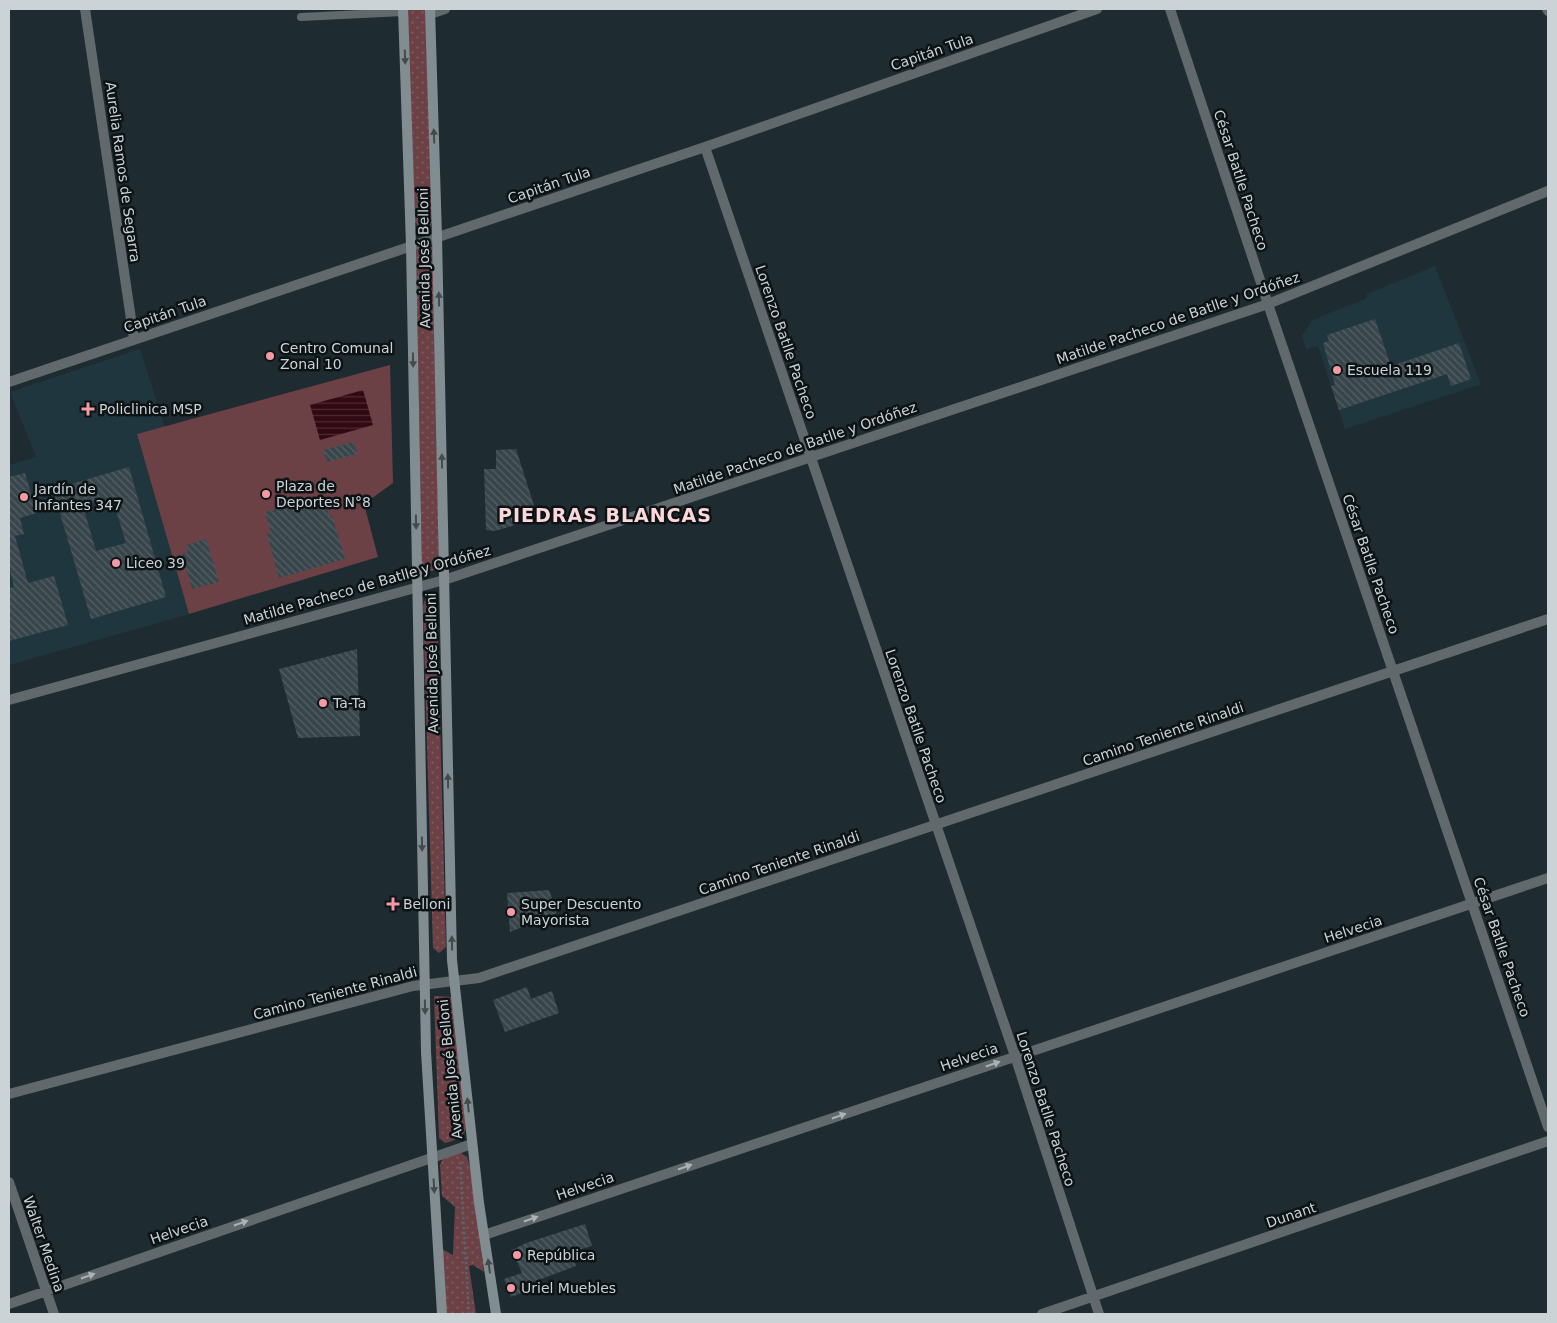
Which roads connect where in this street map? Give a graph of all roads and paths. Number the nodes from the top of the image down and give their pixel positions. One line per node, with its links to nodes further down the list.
1 (85, 9): 13 (street, Aurelia Ramos de Segarra)
2 (445, 9): 6 (street)
3 (1097, 9): 8 (street, Capitán Tula)
4 (1170, 9): 12 (street, César Batlle Pacheco)
5 (403, 10): 7 (lane); 11 (main road, Avenida José Belloni, one-way to 11)
6 (430, 11): 10 (main road, Avenida José Belloni, one-way to 6)
7 (301, 17)
8 (705, 146): 10 (street, Capitán Tula); 15 (street, Lorenzo Batlle Pacheco)
9 (1548, 191): 12 (street, Matilde Pacheco de Batlle y Ordóñez)
10 (437, 236): 11 (street, Capitán Tula); 16 (main road, Avenida José Belloni, one-way to 10)
11 (411, 245): 13 (street, Capitán Tula); 17 (main road, Avenida José Belloni, one-way to 17)
12 (1268, 304): 15 (street, Matilde Pacheco de Batlle y Ordóñez); 19 (street, César Batlle Pacheco)
13 (134, 338): 14 (street, Capitán Tula)
14 (9, 382)
15 (810, 457): 16 (street, Matilde Pacheco de Batlle y Ordóñez); 21 (street, Lorenzo Batlle Pacheco)
16 (444, 580): 17 (street, Matilde Pacheco de Batlle y Ordóñez); 24 (main road, Avenida José Belloni, one-way to 16)
17 (418, 586): 20 (street, Matilde Pacheco de Batlle y Ordóñez); 25 (main road, Avenida José Belloni, one-way to 25)
18 (1548, 619): 19 (street, Camino Teniente Rinaldi)
19 (1394, 670): 21 (street, Camino Teniente Rinaldi); 23 (street, César Batlle Pacheco)
20 (9, 700)
21 (936, 825): 24 (street, Camino Teniente Rinaldi); 26 (street, Lorenzo Batlle Pacheco)
22 (1548, 878): 23 (street, Helvecia)
23 (1473, 904): 26 (street, Helvecia); 28 (street, César Batlle Pacheco)
24 (455, 982): 25 (street, Camino Teniente Rinaldi); 30 (main road, Avenida José Belloni, one-way to 24)
25 (425, 984): 27 (street, Camino Teniente Rinaldi); 31 (main road, Avenida José Belloni, one-way to 31)
26 (1015, 1056): 33 (street, Helvecia, one-way to 26); 35 (street, Lorenzo Batlle Pacheco)
27 (9, 1094)
28 (1548, 1127)
29 (1548, 1141): 35 (street, Dunant)
30 (472, 1144): 31 (street, Helvecia); 33 (main road, Avenida José Belloni)
31 (432, 1156): 34 (street, Helvecia, one-way to 31); 38 (main road, Avenida José Belloni, one-way to 38)
32 (9, 1182): 34 (street, Walter Medina)
33 (484, 1235): 39 (main road, Avenida José Belloni, one-way to 33)
34 (46, 1291): 36 (street, Helvecia); 37 (street, Walter Medina)
35 (1093, 1297): 40 (street, Dunant); 41 (street, Lorenzo Batlle Pacheco)
36 (9, 1304)
37 (54, 1314)
38 (442, 1314)
39 (496, 1314)
40 (1042, 1314)
41 (1099, 1314)

